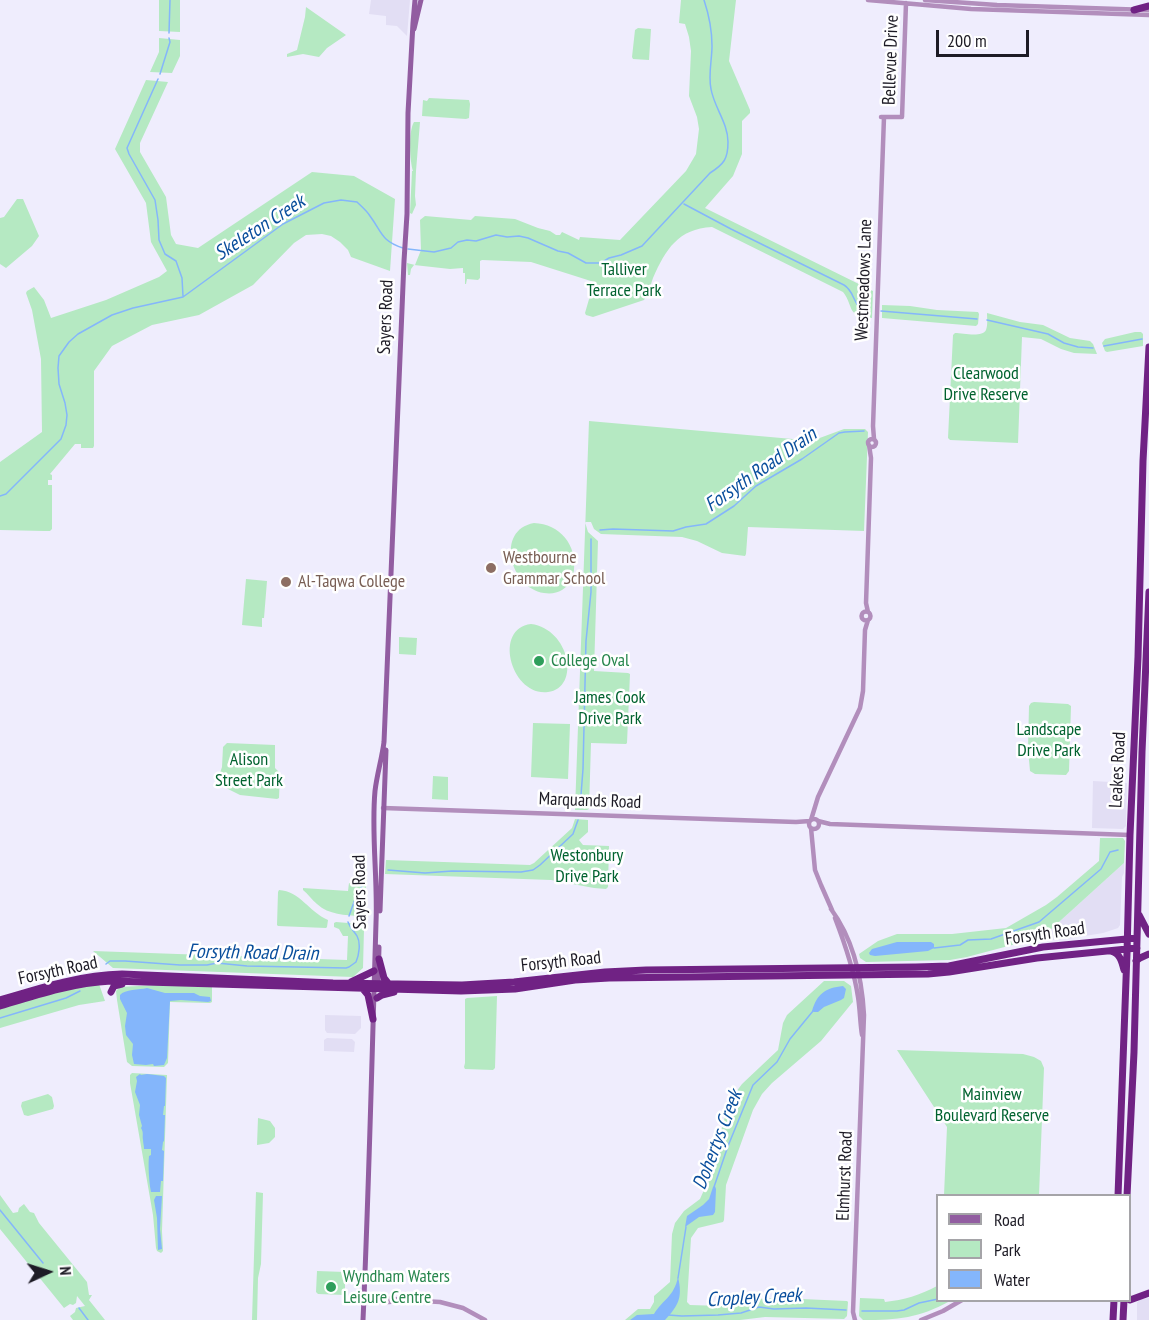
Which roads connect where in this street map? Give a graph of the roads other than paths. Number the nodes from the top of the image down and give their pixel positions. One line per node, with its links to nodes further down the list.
1 (416, 0): 10 (main road, Sayers Road)
2 (422, 0): 10 (main road, Sayers Road)
3 (868, 0): 5 (street)
4 (925, 0): 6 (street)
5 (906, 2): 6 (street); 11 (street, Bellevue Drive)
6 (991, 7): 8 (street); 9 (street)
7 (1149, 8): 8 (highway)
8 (1134, 10)
9 (1149, 15)
10 (413, 32): 17 (main road, Sayers Road)
11 (883, 117): 13 (street, Westmeadows Lane)
12 (1149, 346): 15 (highway, Leakes Road)
13 (873, 429): 14 (street, Westmeadows Lane); 14 (street, Westmeadows Lane)
14 (871, 444): 22 (street, Westmeadows Lane)
15 (1146, 452): 23 (highway, Leakes Road)
16 (1149, 592): 24 (highway, Leakes Road)
17 (390, 601): 18 (main road, Sayers Road); 19 (main road, Sayers Road)
18 (387, 715): 19 (main road); 21 (main road, Sayers Road)
19 (384, 742): 20 (main road, Sayers Road)
20 (375, 807): 21 (main road); 25 (main road, Sayers Road)
21 (383, 808): 22 (street, Marquands Road); 25 (main road, Sayers Road)
22 (814, 824): 23 (street, Marquands Road); 38 (street, Elmhurst Road)
23 (1130, 835): 26 (highway, Leakes Road)
24 (1138, 913): 27 (highway); 28 (highway, Leakes Road)
25 (377, 923): 35 (main road, Sayers Road); 37 (main road, Sayers Road)
26 (1128, 929): 29 (highway, Leakes Road); 30 (highway)
27 (1149, 934)
28 (1137, 938): 29 (highway, Forsyth Road); 31 (highway, Leakes Road)
29 (1127, 939): 30 (highway, Forsyth Road); 32 (highway, Leakes Road)
30 (1099, 942): 38 (highway, Forsyth Road)
31 (1137, 948): 32 (highway, Forsyth Road); 36 (highway, Leakes Road)
32 (1127, 949): 33 (highway, Forsyth Road); 39 (highway, Leakes Road)
33 (1110, 950): 38 (highway, Forsyth Road); 39 (highway)
34 (1149, 954): 36 (highway)
35 (379, 959): 42 (highway); 43 (main road, Sayers Road)
36 (1136, 961): 52 (highway, Leakes Road)
37 (374, 971): 41 (highway); 43 (main road, Sayers Road)
38 (855, 972): 44 (highway, Forsyth Road); 63 (street, Elmhurst Road)
39 (1126, 979): 53 (highway, Leakes Road)
40 (149, 981): 45 (highway, Forsyth Road); 47 (highway); 50 (highway, Forsyth Road)
41 (349, 983): 43 (highway, Forsyth Road); 49 (highway, Forsyth Road)
42 (388, 983): 43 (highway, Forsyth Road); 44 (highway, Forsyth Road)
43 (376, 986): 45 (highway, Forsyth Road); 46 (highway, Forsyth Road); 48 (main road, Sayers Road); 51 (main road, Sayers Road)
44 (461, 988): 46 (highway, Forsyth Road)
45 (363, 989): 51 (highway)
46 (406, 990): 48 (highway)
47 (111, 992)
48 (377, 998): 54 (main road, Sayers Road)
49 (0, 1000)
50 (0, 1006)
51 (373, 1019): 54 (main road, Sayers Road)
52 (1134, 1052): 53 (highway); 56 (highway, Leakes Road)
53 (1123, 1062): 55 (highway, Leakes Road)
54 (369, 1182): 58 (main road, Sayers Road)
55 (1118, 1194)
56 (1127, 1194)
57 (1149, 1293): 59 (highway)
58 (366, 1299): 64 (main road, Sayers Road); 65 (street)
59 (1131, 1299)
60 (959, 1302): 68 (street)
61 (1114, 1302): 69 (highway)
62 (1126, 1302): 70 (highway)
63 (853, 1312): 66 (street, Elmhurst Road); 67 (street, Elmhurst Road)
64 (365, 1320)
65 (485, 1320)
66 (849, 1320): 67 (street)
67 (855, 1320)
68 (921, 1320)
69 (1113, 1320)
70 (1123, 1320)

